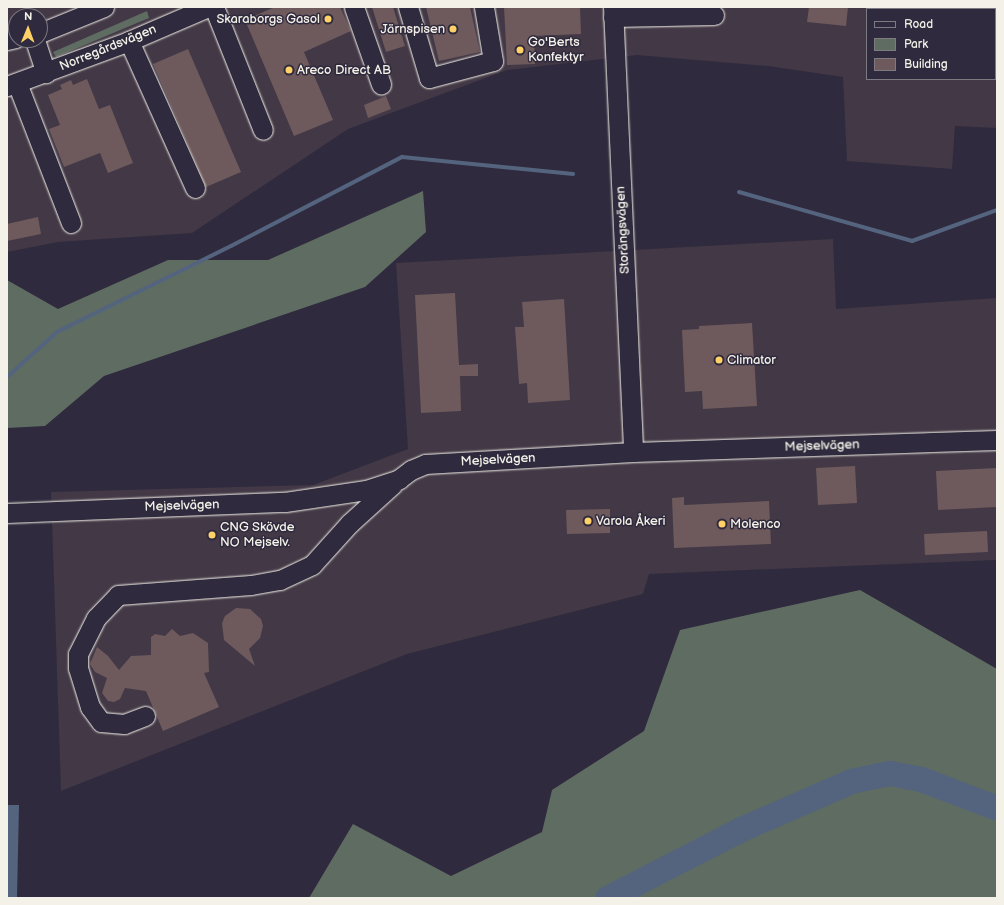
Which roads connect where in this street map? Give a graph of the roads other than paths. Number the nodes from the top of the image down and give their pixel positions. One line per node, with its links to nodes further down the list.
1 (104, 7): 9 (street)
2 (208, 7): 10 (street, Norregårdsvägen)
3 (214, 7): 15 (street)
4 (354, 7): 13 (street)
5 (408, 7): 6 (street)
6 (484, 7)
7 (613, 12): 8 (street); 19 (street, Storängsvägen)
8 (714, 15)
9 (48, 29)
10 (129, 41): 12 (street, Norregårdsvägen); 16 (street)
11 (38, 48): 12 (street)
12 (46, 73): 14 (street, Norregårdsvägen)
13 (381, 84)
14 (12, 85): 17 (street)
15 (264, 130)
16 (196, 188)
17 (71, 223)
18 (997, 440): 19 (street, Mejselvägen)
19 (633, 452): 20 (street, Mejselvägen)
20 (399, 479): 21 (street, Mejselvägen); 22 (street)
21 (7, 513)
22 (145, 716)

